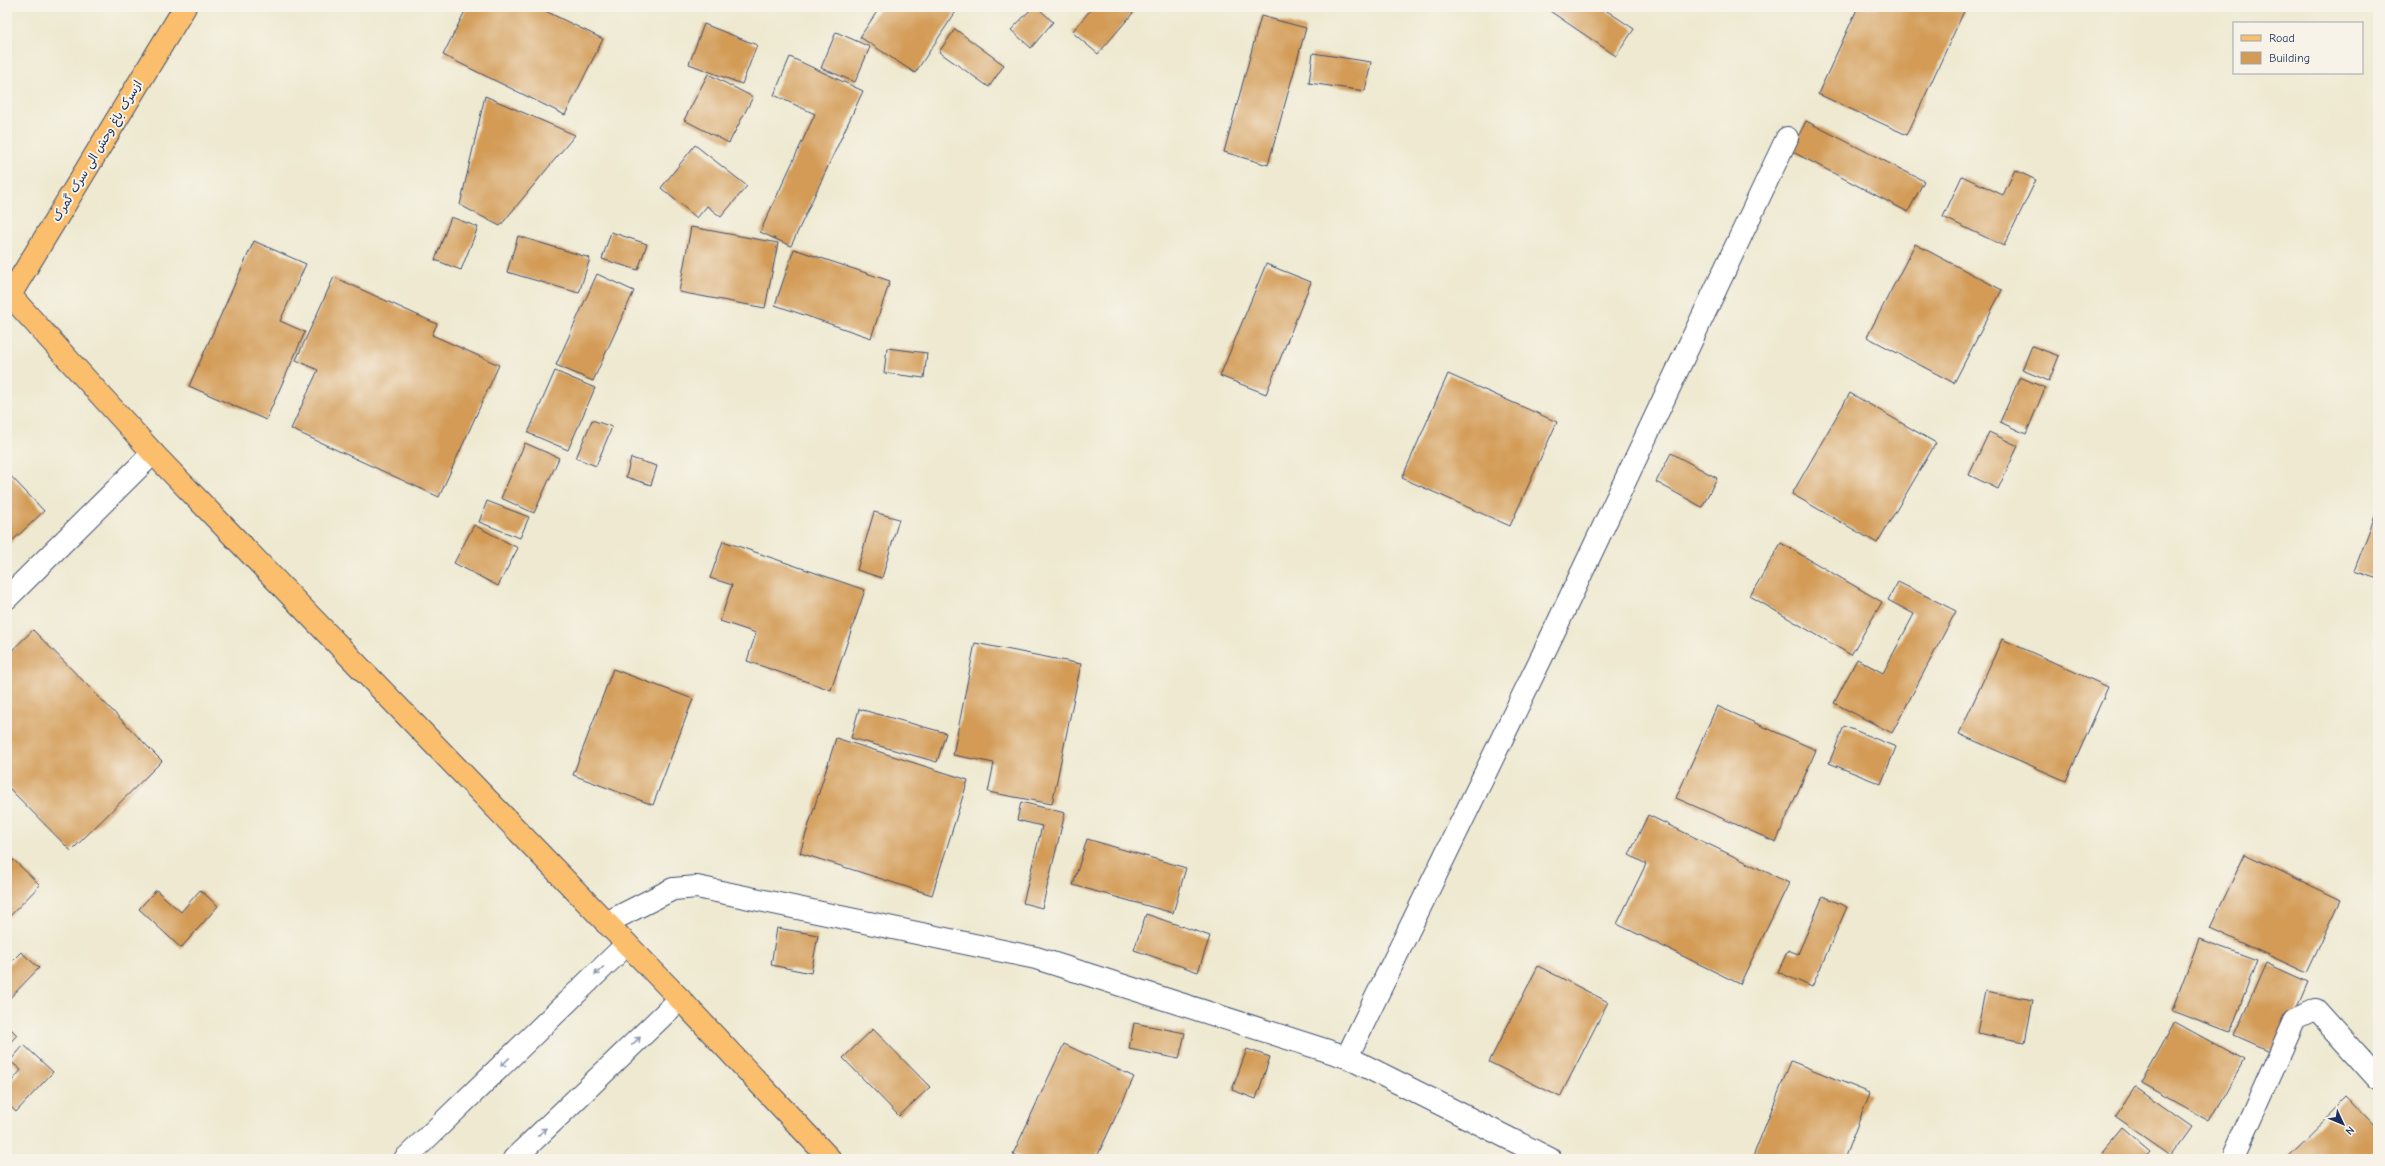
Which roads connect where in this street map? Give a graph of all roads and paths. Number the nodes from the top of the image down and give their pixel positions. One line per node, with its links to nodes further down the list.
1 (185, 7): 3 (main road, ازسرک باغ وحش الی سرک گمرک)
2 (1787, 138): 9 (street)
3 (9, 293): 4 (main road)
4 (153, 453): 5 (street); 6 (main road)
5 (7, 598)
6 (606, 923): 7 (main road); 9 (street)
7 (627, 944): 8 (main road); 12 (street, one-way to 12)
8 (680, 999): 13 (street, one-way to 8); 14 (main road)
9 (1347, 1057): 15 (street)
10 (2378, 1079): 11 (street)
11 (2234, 1156)
12 (405, 1159)
13 (514, 1159)
14 (830, 1159)
15 (1550, 1159)

